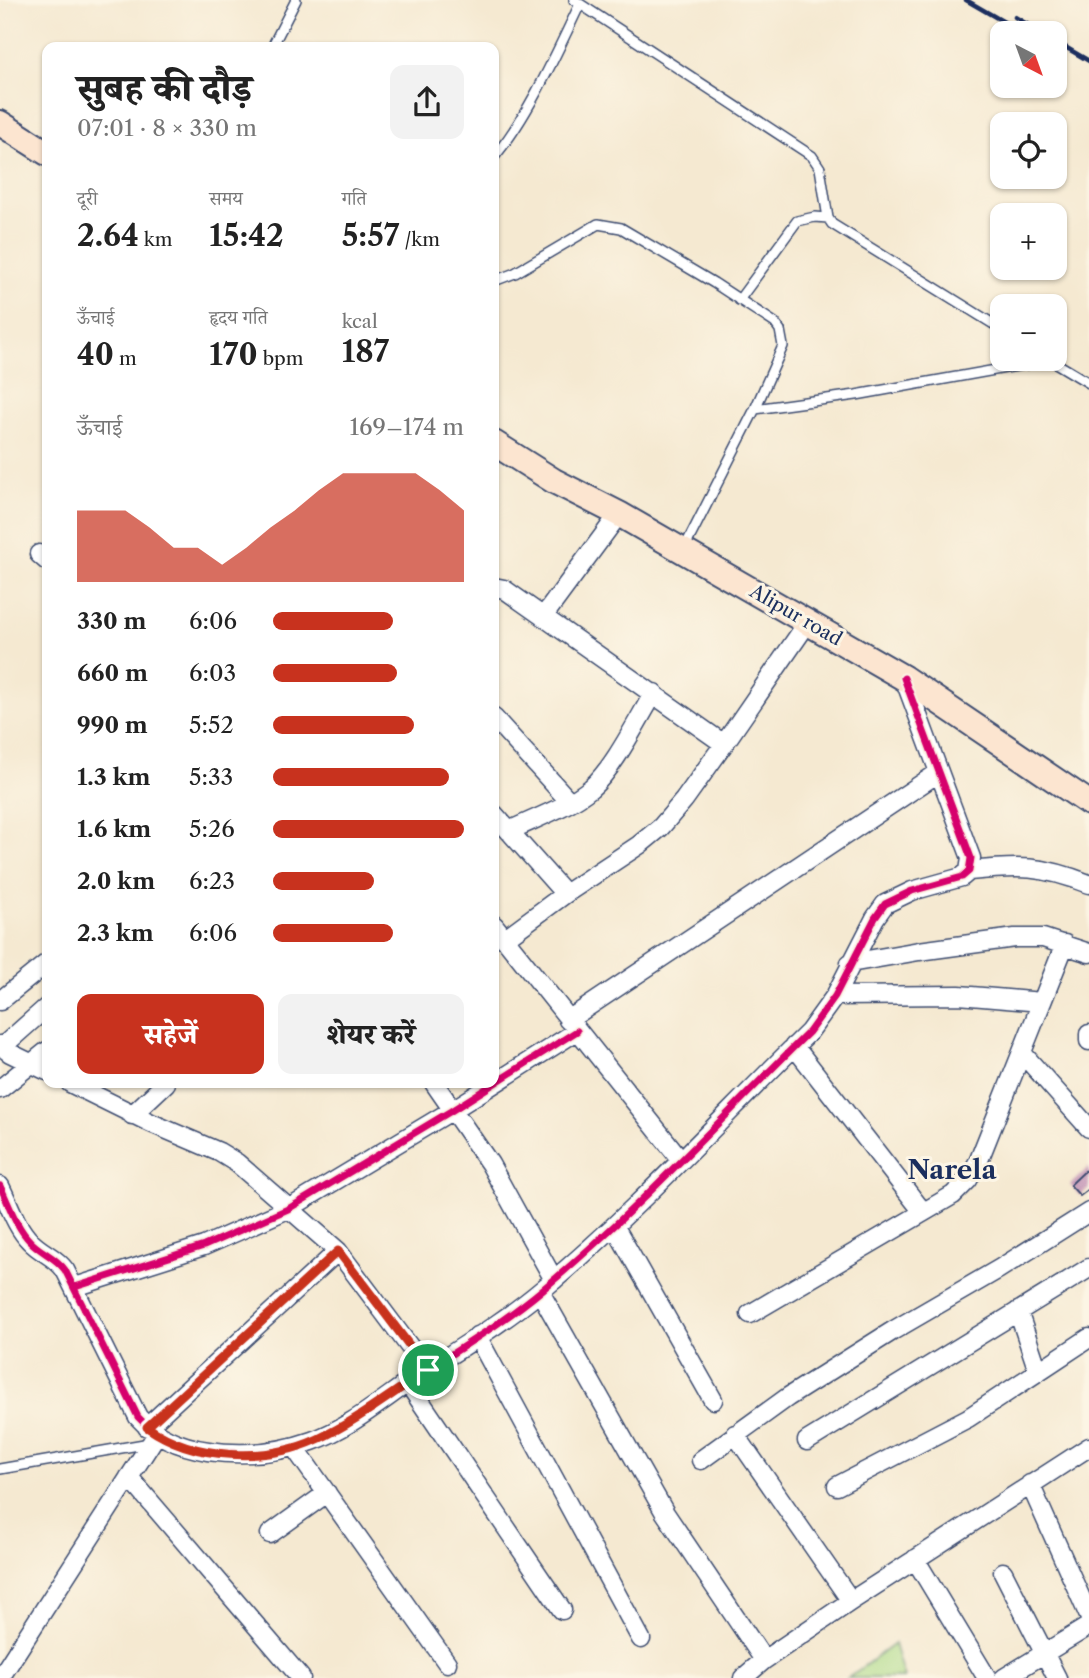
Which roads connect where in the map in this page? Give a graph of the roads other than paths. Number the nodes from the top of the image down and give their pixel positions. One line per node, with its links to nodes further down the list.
1 (296, 0): 3 (lane)
2 (577, 2): 6 (lane); 7 (lane)
3 (275, 42)
4 (0, 123): 5 (street)
5 (42, 150)
6 (499, 152)
7 (828, 218): 9 (lane); 10 (lane)
8 (499, 279): 9 (lane)
9 (739, 300): 14 (lane)
10 (990, 322)
11 (1067, 369): 13 (lane)
12 (990, 370): 14 (lane)
13 (1089, 383)
14 (755, 409): 17 (lane)
15 (499, 446): 16 (street, Alipur road)
16 (619, 514): 17 (street, Alipur road); 19 (street)
17 (683, 551): 20 (street, Alipur road)
18 (499, 588): 19 (street)
19 (543, 617): 22 (street)
20 (808, 622): 21 (street, Alipur road); 24 (street)
21 (904, 678): 25 (street); 27 (street, Alipur road)
22 (654, 693): 24 (street); 26 (street)
23 (499, 724): 26 (street)
24 (724, 744): 32 (street)
25 (938, 773): 30 (street); 42 (street)
26 (570, 802): 29 (street)
27 (1089, 803)
28 (499, 820): 29 (street)
29 (509, 831): 32 (street)
30 (969, 871): 31 (street); 36 (street)
31 (1089, 884)
32 (565, 894): 33 (street)
33 (499, 932): 42 (street)
34 (1065, 944): 35 (street); 36 (street); 40 (street)
35 (1089, 953)
36 (850, 963): 38 (street)
37 (42, 967): 39 (street)
38 (835, 996): 40 (street); 46 (street)
39 (0, 1001)
40 (1042, 1002): 47 (street)
41 (42, 1011): 45 (street)
42 (573, 1025): 49 (street); 58 (street)
43 (1089, 1034): 44 (street)
44 (1089, 1041)
45 (1, 1046): 48 (street)
46 (794, 1046): 58 (street); 61 (street)
47 (1022, 1053): 57 (street); 61 (street)
48 (40, 1068): 54 (street)
49 (499, 1077)
50 (80, 1088): 56 (street)
51 (161, 1088): 56 (street)
52 (437, 1088): 55 (street)
53 (484, 1088): 55 (street)
54 (0, 1089)
55 (451, 1111): 60 (street); 66 (street)
56 (132, 1115): 60 (street)
57 (1089, 1128)
58 (681, 1160): 63 (street)
59 (0, 1186): 67 (street)
60 (288, 1209): 64 (street); 67 (street)
61 (923, 1212): 70 (street)
62 (1089, 1212): 78 (street)
63 (615, 1227): 66 (street); 76 (street)
64 (338, 1251): 73 (street); 77 (street)
65 (1089, 1268): 69 (street)
66 (554, 1279): 68 (street)
67 (75, 1287): 77 (street)
68 (540, 1292): 71 (street); 97 (street)
69 (1018, 1311): 74 (street); 79 (street)
70 (750, 1314)
71 (477, 1336): 73 (street); 95 (street)
72 (1089, 1338): 74 (street)
73 (428, 1370): 75 (street)
74 (1038, 1371): 86 (street)
75 (408, 1383): 80 (street); 92 (street)
76 (713, 1400)
77 (152, 1434): 80 (street); 83 (lane); 84 (street)
78 (736, 1434): 82 (street); 91 (street)
79 (807, 1441)
80 (293, 1447): 87 (street)
81 (1089, 1447): 85 (street)
82 (701, 1460)
83 (0, 1469)
84 (128, 1477): 99 (street); 100 (street)
85 (1030, 1484): 89 (street); 93 (street)
86 (837, 1486)
87 (327, 1493): 88 (street); 98 (street)
88 (270, 1534)
89 (915, 1559): 91 (street); 102 (street)
90 (1003, 1572): 96 (street)
91 (850, 1601): 97 (street)
92 (562, 1610)
93 (1089, 1616)
94 (1089, 1626): 96 (street)
95 (641, 1639)
96 (1044, 1655): 103 (street); 104 (street)
97 (764, 1660): 101 (street)
98 (447, 1663)
99 (0, 1678)
100 (301, 1678)
101 (743, 1678)
102 (987, 1678)
103 (1004, 1678)
104 (1057, 1678)

